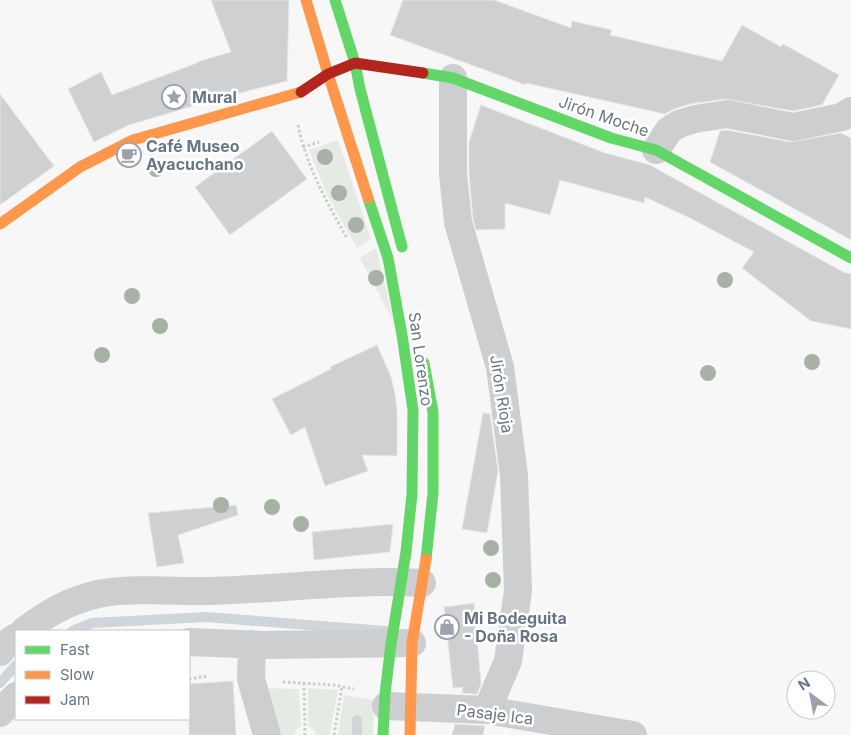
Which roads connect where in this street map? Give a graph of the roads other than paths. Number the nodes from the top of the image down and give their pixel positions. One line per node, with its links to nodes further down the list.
1 (306, 0): 4 (street, San Lorenzo)
2 (335, 0): 3 (street)
3 (355, 63): 4 (street); 5 (street, Jirón Moche); 9 (street)
4 (328, 74): 8 (street); 12 (street, San Lorenzo)
5 (453, 78): 7 (street, Jirón Moche); 21 (street, Jirón Rioja)
6 (851, 111): 7 (street)
7 (656, 150): 10 (street, Jirón Moche)
8 (0, 224)
9 (405, 257)
10 (851, 258)
11 (423, 354): 12 (street, San Lorenzo)
12 (411, 582): 13 (street); 17 (street, San Lorenzo); 17 (street, San Lorenzo)
13 (25, 630)
14 (15, 638): 18 (street)
15 (190, 642): 16 (street)
16 (252, 644): 17 (street); 23 (street)
17 (402, 644): 20 (street, San Lorenzo); 20 (street, San Lorenzo)
18 (0, 652)
19 (15, 697): 22 (street)
20 (386, 701): 21 (street, Pasaje Ica); 24 (street, San Lorenzo); 25 (street, San Lorenzo)
21 (487, 710): 26 (street, Pasaje Ica)
22 (0, 713)
23 (267, 735)
24 (383, 735)
25 (410, 735)
26 (633, 735)

